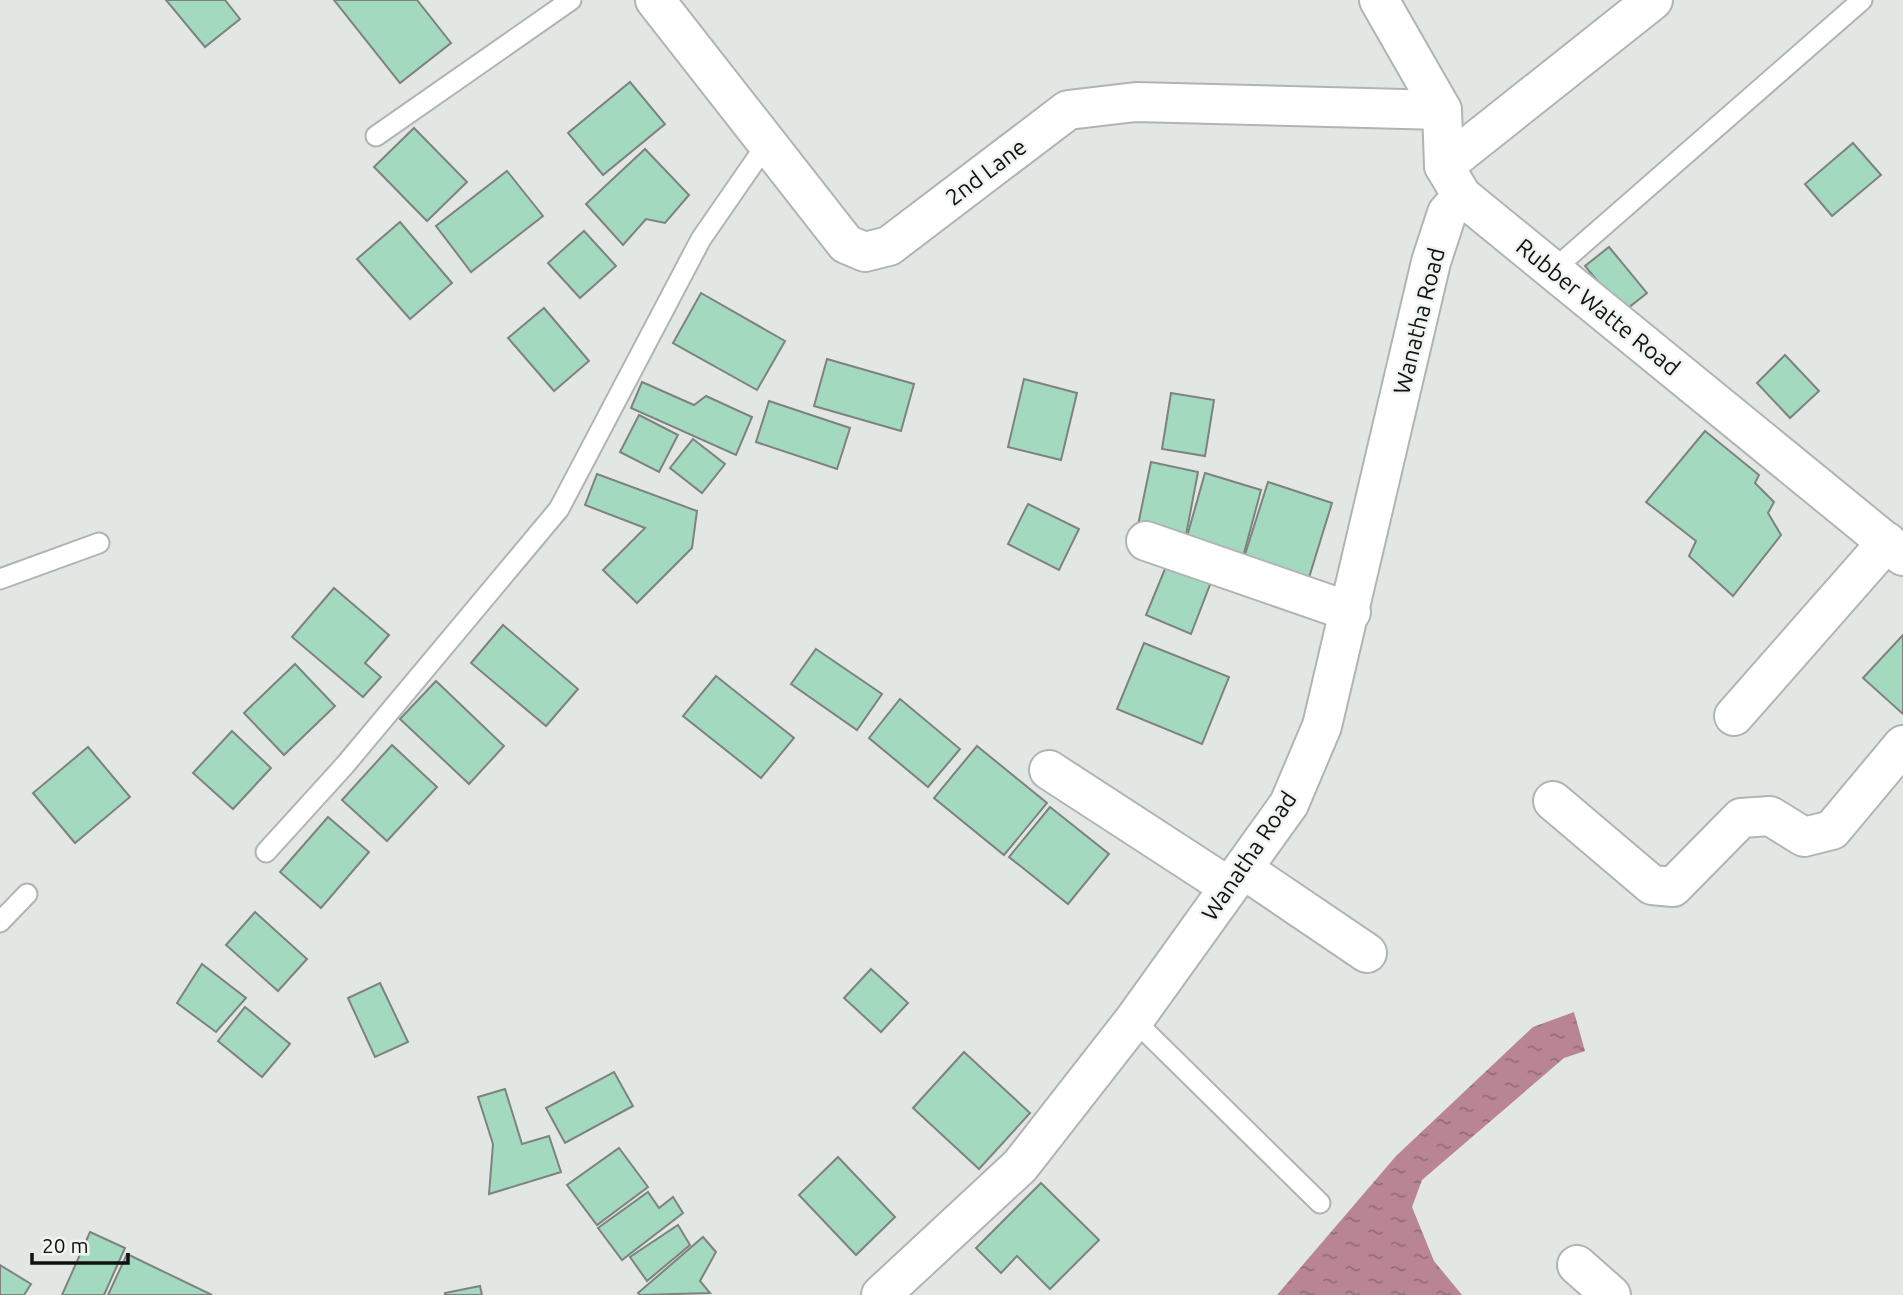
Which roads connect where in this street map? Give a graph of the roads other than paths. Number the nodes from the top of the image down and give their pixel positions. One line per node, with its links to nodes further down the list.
1 (571, 0): 7 (lane)
2 (655, 0): 8 (street, 2nd Lane)
3 (1379, 0): 6 (street)
4 (1653, 0): 9 (street, Wanatha Road)
5 (1862, 0): 10 (lane)
6 (1441, 110): 8 (street, 2nd Lane); 9 (street)
7 (376, 136)
8 (766, 145): 20 (lane)
9 (1453, 181): 10 (street, Rubber Watte Road); 15 (street, Wanatha Road)
10 (1553, 270): 13 (street, Rubber Watte Road)
11 (1146, 541): 15 (street)
12 (99, 543): 14 (lane)
13 (1895, 549): 16 (street)
14 (0, 579)
15 (1351, 612): 21 (street, Wanatha Road)
16 (1734, 716)
17 (1903, 746): 19 (street)
18 (1049, 770): 21 (street)
19 (1553, 801)
20 (266, 852)
21 (1236, 878): 24 (street); 25 (street, Wanatha Road)
22 (27, 894): 23 (lane)
23 (0, 922)
24 (1367, 953)
25 (1134, 1020): 26 (lane); 28 (street, Wanatha Road)
26 (1320, 1203)
27 (1577, 1265): 29 (street)
28 (881, 1295)
29 (1611, 1295)

